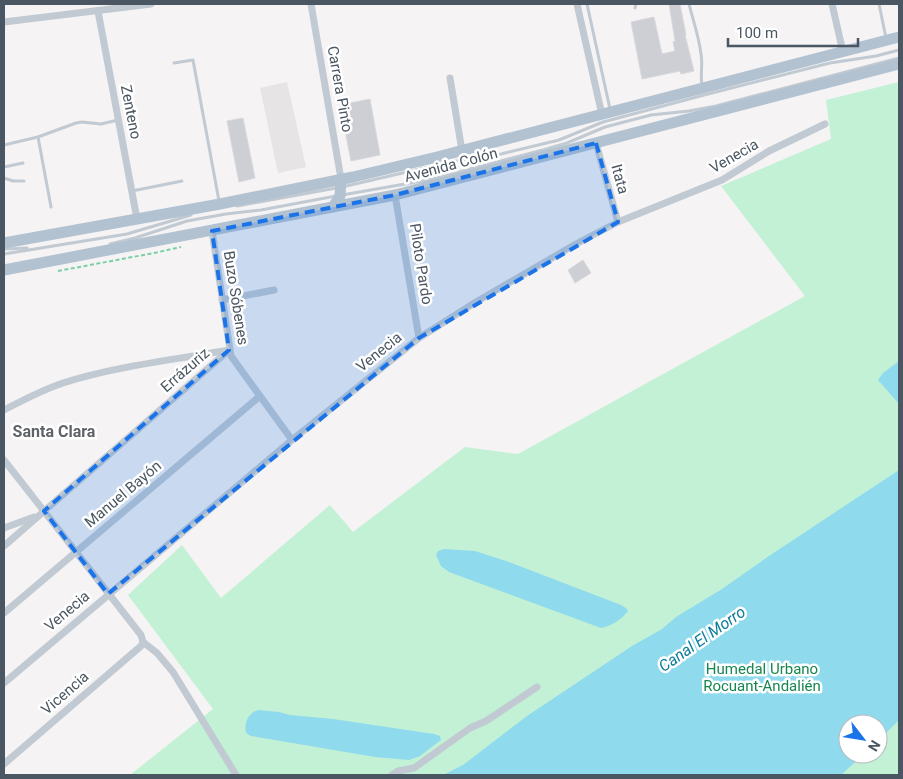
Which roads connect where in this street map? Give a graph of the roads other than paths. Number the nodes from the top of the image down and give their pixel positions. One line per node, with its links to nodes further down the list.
1 (151, 4): 8 (street)
2 (311, 4): 31 (street, Carrera Pinto)
3 (577, 4): 19 (street)
4 (588, 4): 19 (lane)
5 (689, 4): 18 (lane)
6 (832, 4): 13 (street)
7 (878, 4): 11 (lane)
8 (98, 11): 9 (street); 20 (street, Zenteno)
9 (4, 22)
10 (899, 37): 11 (main road, Avenida Colón)
11 (887, 40): 13 (main road, Avenida Colón)
12 (899, 50): 31 (lane)
13 (843, 52): 18 (main road, Avenida Colón)
14 (899, 58): 31 (lane)
15 (174, 63): 34 (lane)
16 (899, 64): 23 (main road, Avenida Colón)
17 (450, 78): 25 (street)
18 (703, 89): 19 (main road, Avenida Colón)
19 (606, 113): 25 (main road, Avenida Colón)
20 (118, 120): 22 (lane); 32 (street, Zenteno)
21 (825, 124): 40 (street, Venecia)
22 (38, 137): 24 (lane); 36 (lane)
23 (596, 143): 33 (main road, Avenida Colón); 40 (street, Itata)
24 (4, 145)
25 (462, 151): 31 (main road, Avenida Colón)
26 (23, 164): 27 (lane)
27 (4, 167)
28 (4, 178): 29 (lane)
29 (24, 181)
30 (182, 181): 32 (lane)
31 (341, 187): 34 (main road, Avenida Colón); 35 (lane); 37 (main road); 46 (lane)
32 (132, 190): 39 (street, Zenteno)
33 (395, 195): 37 (main road, Avenida Colón); 50 (street, Piloto Pardo)
34 (220, 204): 39 (main road, Avenida Colón)
35 (236, 206)
36 (51, 207)
37 (333, 207): 41 (main road, Avenida Colón)
38 (198, 214): 43 (lane)
39 (137, 219): 42 (main road, Avenida Colón)
40 (618, 222): 50 (street, Venecia)
41 (212, 231): 46 (main road, Avenida Colón); 49 (street, Buzo Sóbenes)
42 (4, 243)
43 (43, 247): 44 (lane); 45 (lane)
44 (4, 249)
45 (4, 254)
46 (69, 258): 47 (main road, Avenida Colón)
47 (4, 270)
48 (274, 290): 49 (street)
49 (222, 300): 51 (street, Buzo Sóbenes)
50 (419, 338): 54 (street, Venecia)
51 (229, 350): 52 (street, Buzo Sóbenes); 53 (street, Errázuriz); 56 (street, Errázuriz)
52 (260, 396): 54 (street, Buzo Sóbenes); 59 (street, Manuel Bayón)
53 (4, 410)
54 (292, 440): 60 (street, Venecia)
55 (4, 460): 56 (street)
56 (41, 513): 57 (street); 58 (street, Errázuriz); 59 (street)
57 (4, 528)
58 (4, 546)
59 (76, 552): 60 (street); 61 (street, Manuel Bayón)
60 (108, 594): 62 (street); 63 (street, Venecia)
61 (4, 613)
62 (143, 642): 65 (street, Vicencia); 66 (street)
63 (4, 683)
64 (537, 687): 67 (street)
65 (4, 764)
66 (236, 775)
67 (392, 775)

